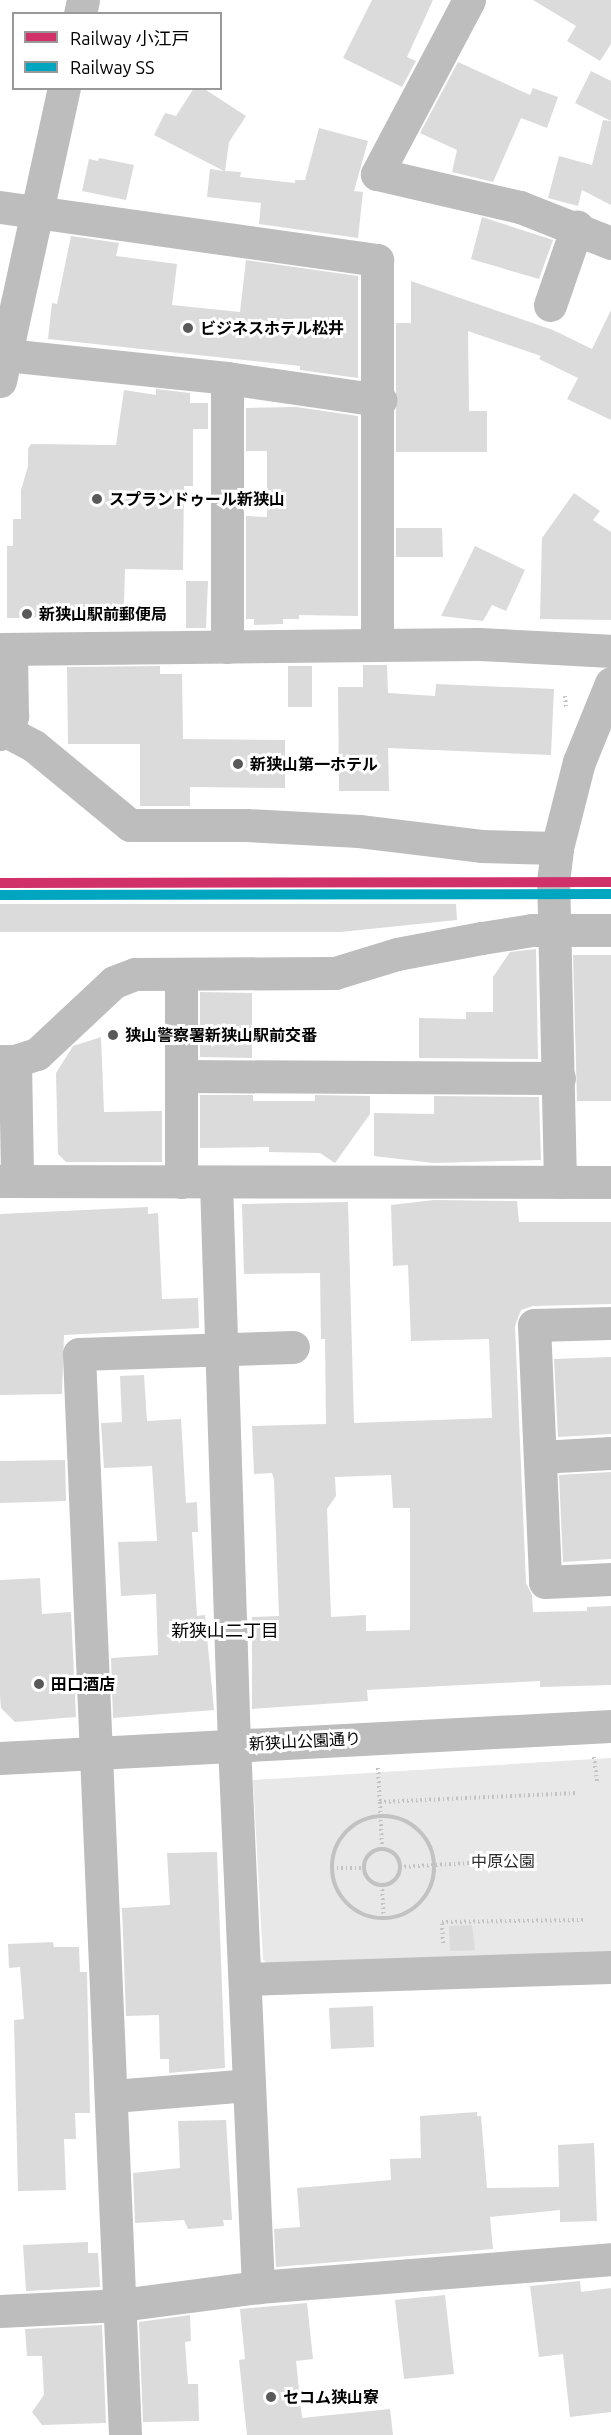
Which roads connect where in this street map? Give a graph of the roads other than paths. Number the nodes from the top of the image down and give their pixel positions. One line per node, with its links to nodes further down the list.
1 (469, 0): 5 (street)
2 (64, 90): 4 (street)
3 (0, 207): 4 (street)
4 (38, 212): 8 (street); 10 (street)
5 (577, 227): 6 (street); 7 (street)
6 (611, 243)
7 (550, 305)
8 (3, 368): 9 (street)
9 (227, 378): 10 (street); 12 (street)
10 (380, 400): 11 (street)
11 (377, 645): 12 (street); 14 (street)
12 (227, 646): 13 (street)
13 (6, 649): 16 (street)
14 (611, 651)
15 (611, 683): 17 (street)
16 (2, 732): 17 (street)
17 (557, 848): 18 (street)
18 (556, 930): 19 (street); 20 (street); 23 (street)
19 (611, 930)
20 (181, 974): 21 (street); 22 (street)
21 (7, 1061): 24 (street)
22 (183, 1076): 23 (street); 25 (street)
23 (559, 1078): 27 (street)
24 (8, 1181): 25 (street)
25 (181, 1182): 26 (street)
26 (216, 1182): 27 (street); 31 (street)
27 (560, 1182): 28 (street)
28 (611, 1182)
29 (611, 1323): 33 (street)
30 (293, 1347): 31 (street)
31 (220, 1350): 36 (street); 37 (street)
32 (611, 1453): 33 (street)
33 (540, 1457): 34 (street)
34 (611, 1579)
35 (611, 1726): 36 (street, 新狭山公園通り)
36 (234, 1744): 37 (street, 新狭山公園通り); 40 (street)
37 (94, 1752): 38 (street, 新狭山公園通り); 42 (street)
38 (0, 1758)
39 (611, 1967): 40 (street)
40 (246, 1979): 41 (street)
41 (249, 2085): 42 (street); 44 (street)
42 (113, 2096): 45 (street)
43 (611, 2259): 44 (street)
44 (258, 2287): 45 (street)
45 (121, 2305): 46 (street); 47 (street)
46 (0, 2311)
47 (125, 2435)

